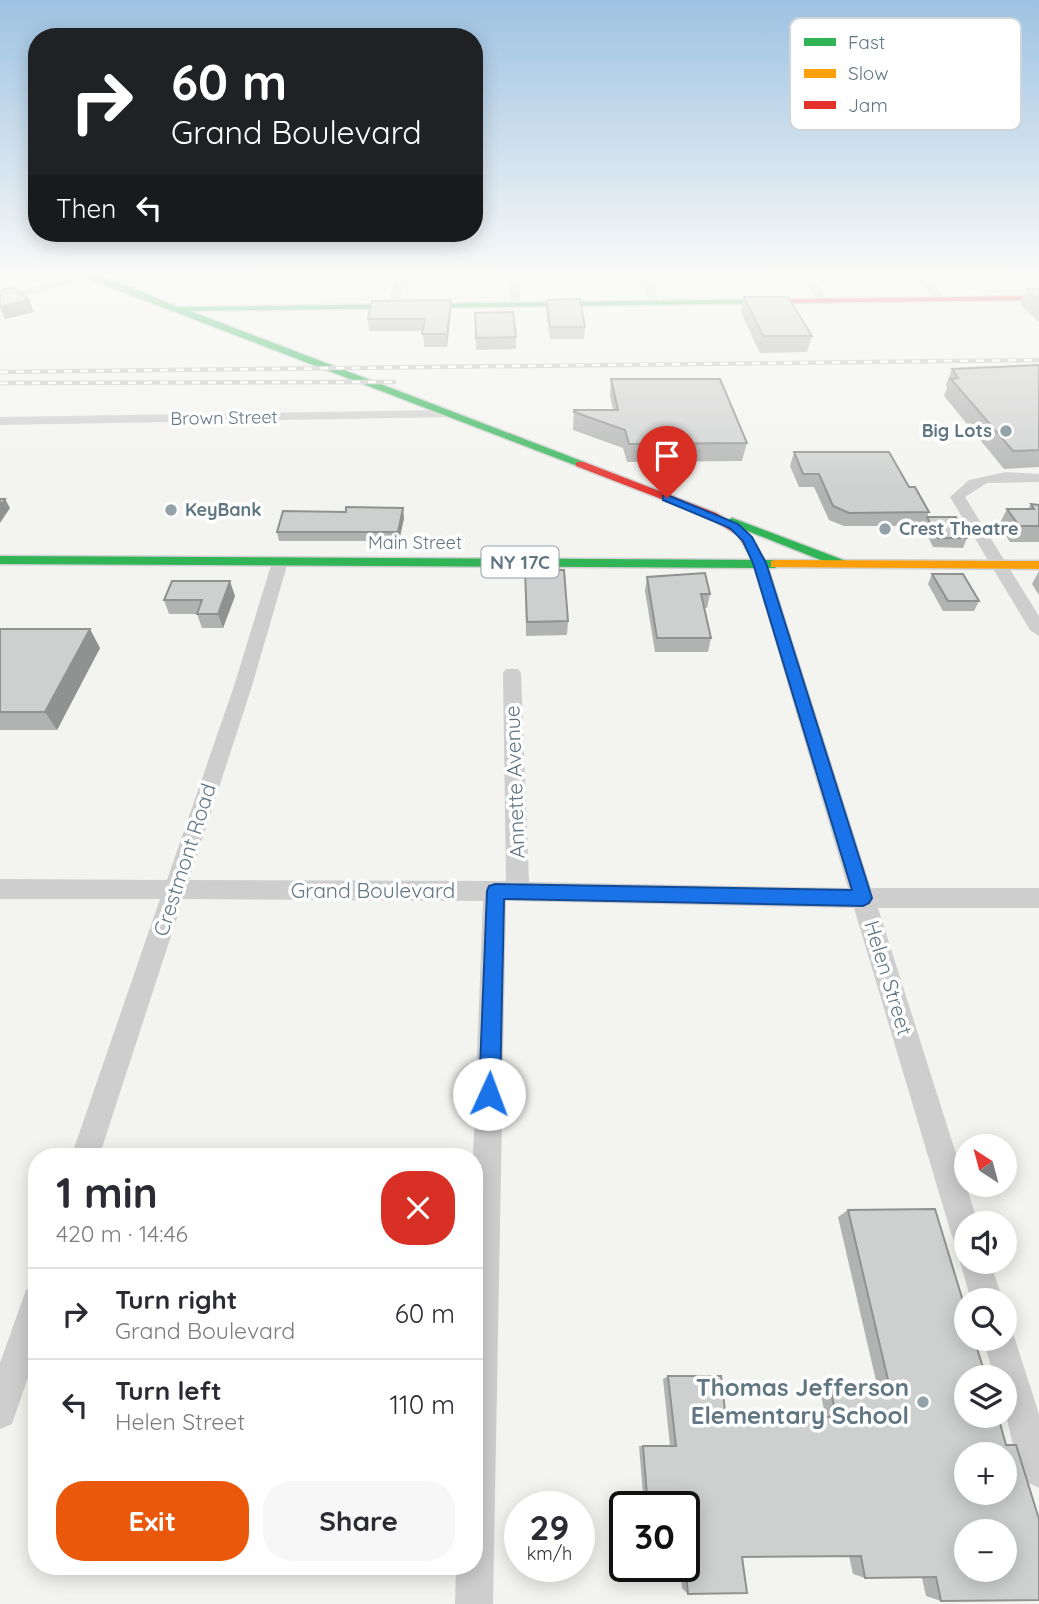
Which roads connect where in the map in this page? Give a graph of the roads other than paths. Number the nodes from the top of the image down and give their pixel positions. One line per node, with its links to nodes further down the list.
1 (279, 349): 2 (street)
2 (448, 414): 3 (street, Brown Street); 5 (street)
3 (0, 421)
4 (1039, 478): 10 (street)
5 (712, 515): 8 (street); 9 (street)
6 (0, 560): 7 (street, Main Street / NY 17C)
7 (280, 562): 8 (street, Main Street / NY 17C); 15 (street, Crestmont Road)
8 (760, 563): 9 (street, Main Street / NY 17C); 17 (street, Helen Street)
9 (842, 564): 10 (street, Main Street / NY 17C)
10 (999, 565): 11 (street, Main Street / NY 17C); 12 (street)
11 (1039, 565)
12 (1039, 630)
13 (512, 673): 16 (street, Annette Avenue)
14 (0, 889): 15 (street, Grand Boulevard)
15 (175, 890): 16 (street, Grand Boulevard); 19 (street, Crestmont Road)
16 (507, 891): 17 (street, Grand Boulevard); 23 (street, Annette Avenue)
17 (863, 898): 18 (street, Grand Boulevard); 20 (street, Helen Street)
18 (1039, 898)
19 (88, 1148)
20 (959, 1211)
21 (28, 1328): 24 (street)
22 (1003, 1351): 25 (street)
23 (483, 1410)
24 (0, 1412)
25 (1039, 1470)
26 (475, 1575): 27 (street, Annette Avenue)
27 (474, 1604)

